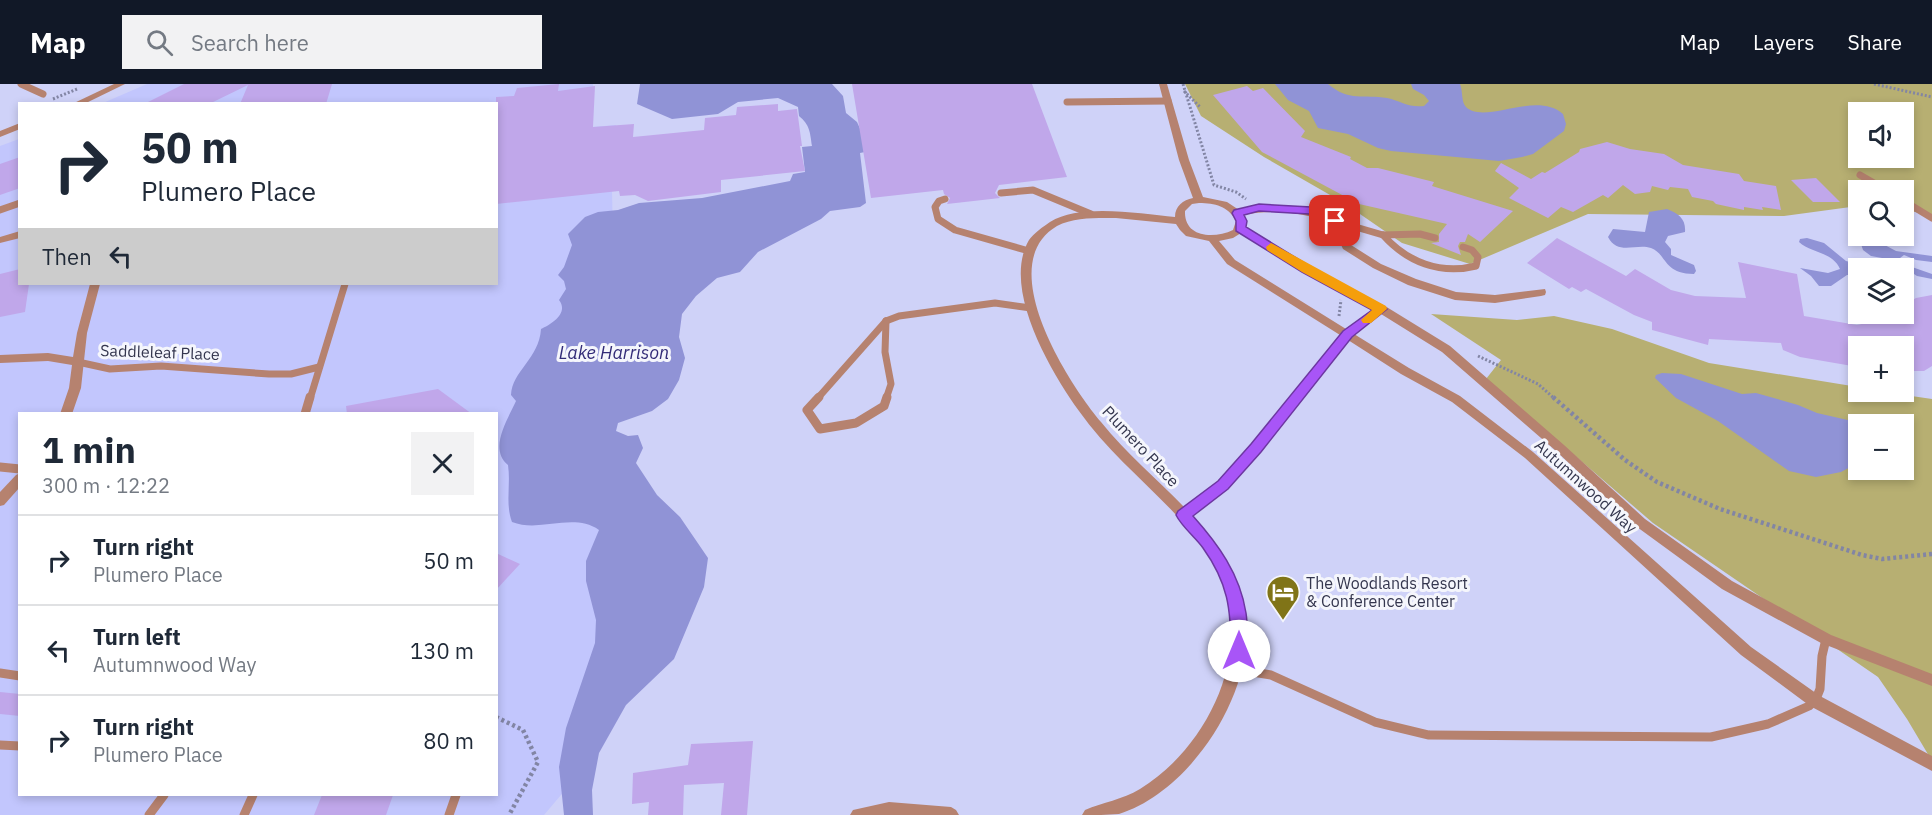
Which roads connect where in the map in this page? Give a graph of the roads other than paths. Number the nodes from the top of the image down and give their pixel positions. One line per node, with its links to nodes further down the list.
1 (21, 84): 4 (lane)
2 (121, 84): 6 (street)
3 (1163, 84): 5 (street)
4 (43, 94)
5 (1168, 101): 7 (lane); 14 (street)
6 (80, 102)
7 (1068, 102)
8 (18, 127): 9 (street)
9 (0, 134)
10 (1860, 175): 11 (lane)
11 (1869, 180)
12 (1001, 193): 19 (lane)
13 (945, 199): 30 (lane)
14 (1199, 200): 18 (street); 21 (street)
15 (18, 204): 17 (lane)
16 (1914, 207): 20 (lane)
17 (0, 210)
18 (1238, 213): 22 (street); 23 (street)
19 (1091, 214): 21 (street); 30 (street)
20 (1932, 218)
21 (1179, 221): 28 (street)
22 (1335, 221): 25 (lane); 33 (street)
23 (1240, 228): 28 (street); 35 (street, Autumnwood Way)
24 (18, 235): 27 (street)
25 (1383, 236): 26 (lane); 29 (lane)
26 (1435, 238)
27 (0, 240)
28 (1214, 240): 37 (street, Autumnwood Way)
29 (1463, 247)
30 (1029, 251): 34 (street, Plumero Place)
31 (95, 285): 39 (street)
32 (345, 285): 40 (lane)
33 (1541, 292)
34 (1031, 308): 36 (lane); 47 (street, Plumero Place)
35 (1381, 309): 37 (street); 48 (street, Autumnwood Way)
36 (886, 321): 36 (lane)
37 (1347, 334): 47 (street); 53 (street, Autumnwood Way)
38 (0, 359): 39 (street, Saddleleaf Place)
39 (78, 362): 40 (lane, Saddleleaf Place); 41 (street)
40 (319, 367): 42 (lane)
41 (67, 412)
42 (306, 412)
43 (0, 467): 44 (lane)
44 (18, 470)
45 (18, 480): 46 (street)
46 (0, 501)
47 (1183, 515): 49 (street, Plumero Place)
48 (1826, 639): 52 (street, Autumnwood Way); 53 (lane)
49 (1234, 669): 53 (lane); 67 (street, Plumero Place)
50 (0, 673): 51 (lane)
51 (18, 676)
52 (1932, 681)
53 (1815, 701): 56 (street, Autumnwood Way)
54 (0, 745): 55 (lane)
55 (18, 746)
56 (1932, 764)
57 (164, 796): 61 (lane)
58 (165, 796): 62 (lane)
59 (253, 796): 63 (lane)
60 (456, 796): 64 (lane)
61 (149, 815)
62 (157, 815)
63 (244, 815)
64 (449, 815)
65 (858, 815): 66 (street)
66 (951, 815)
67 (1090, 815)

